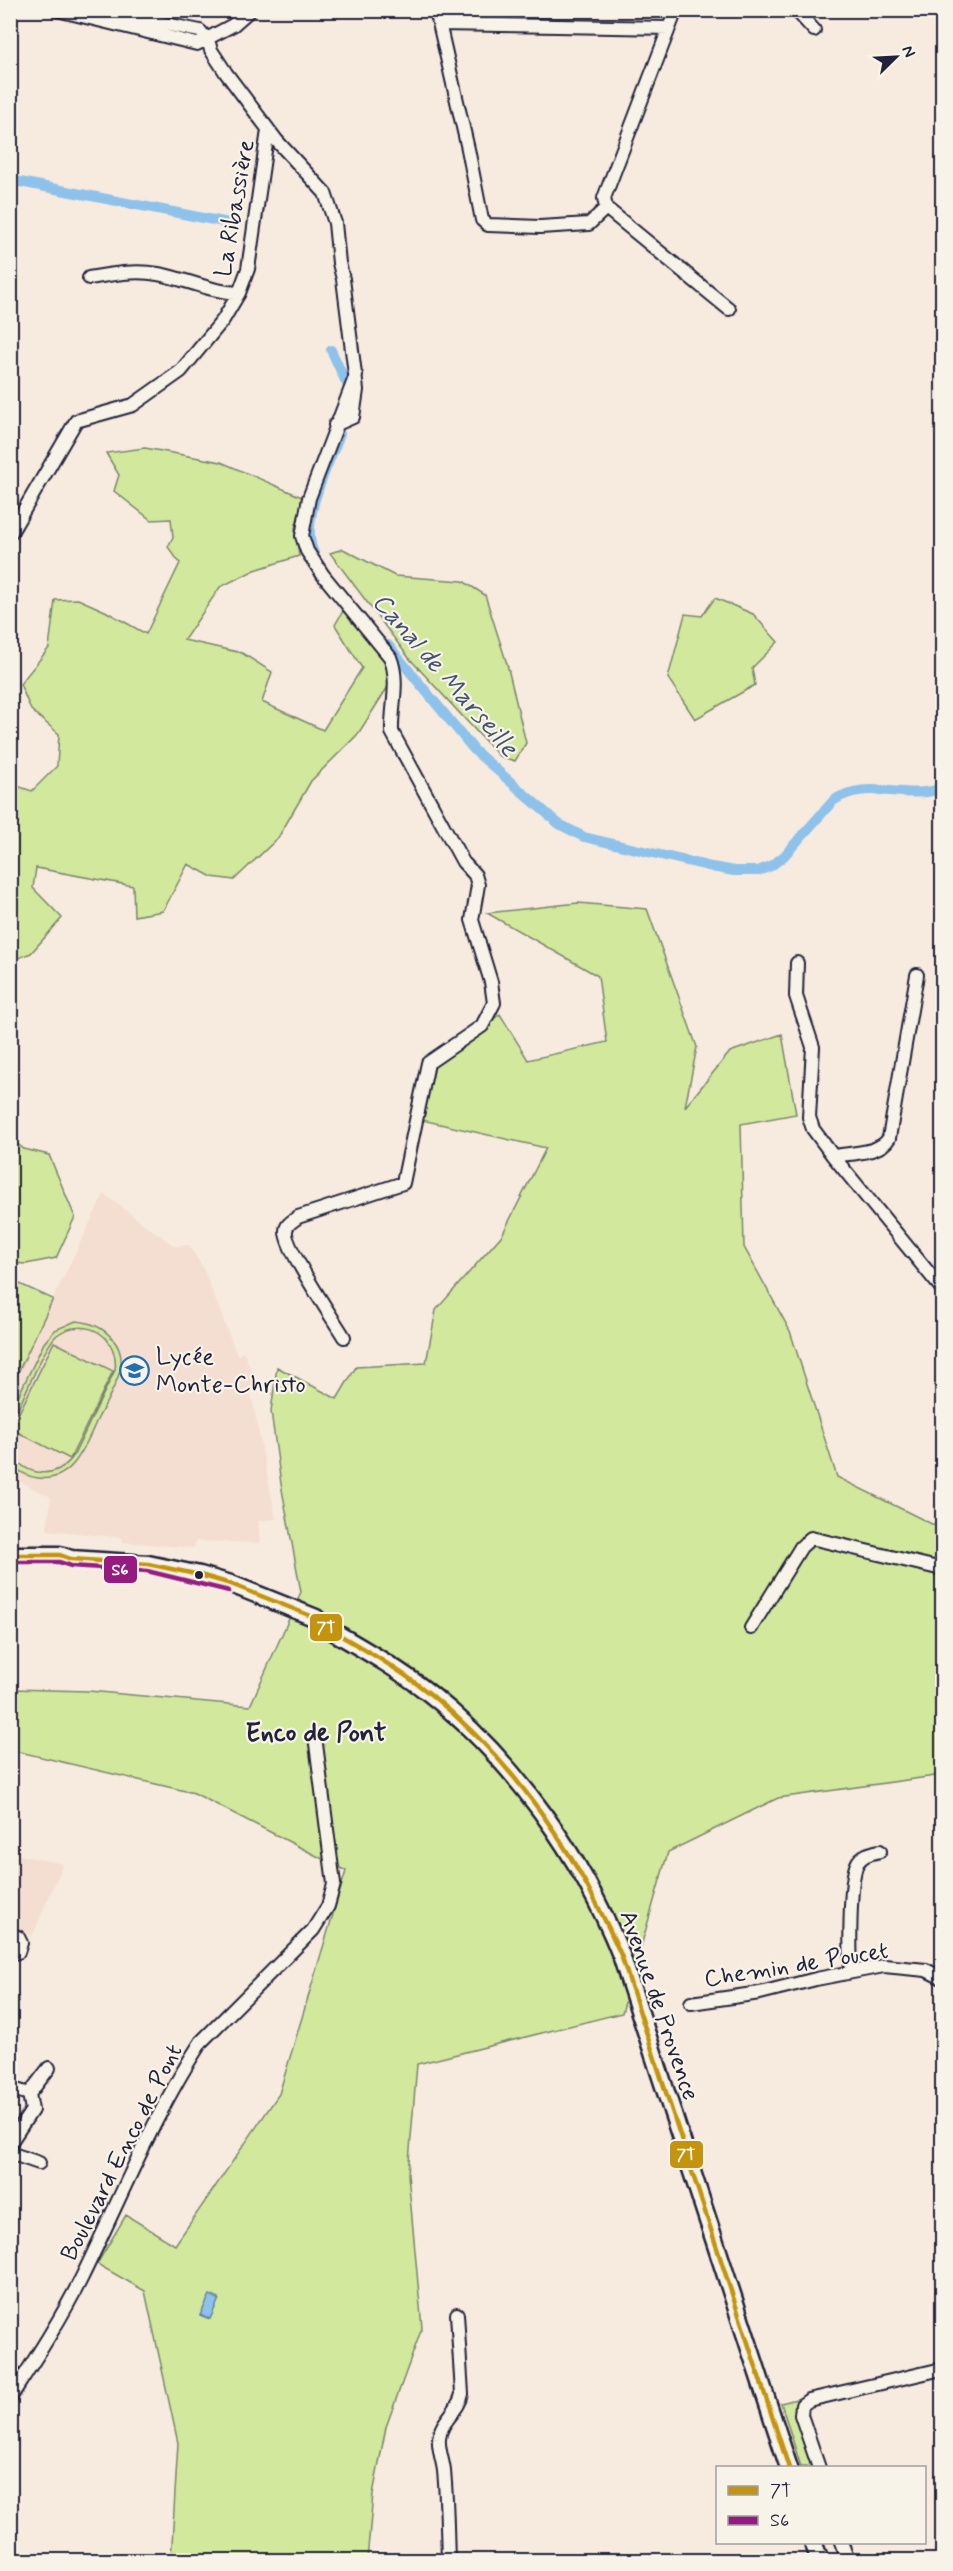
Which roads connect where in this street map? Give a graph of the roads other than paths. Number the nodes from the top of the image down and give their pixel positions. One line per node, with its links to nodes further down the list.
1 (57, 10): 9 (street)
2 (250, 10): 9 (street)
3 (436, 10): 6 (street)
4 (676, 10): 7 (street)
5 (796, 10): 8 (street)
6 (439, 24): 7 (street); 11 (street)
7 (669, 28): 11 (street)
8 (814, 30)
9 (208, 40): 10 (street)
10 (268, 130): 13 (street, La Ribassière); 15 (street)
11 (606, 208): 14 (street)
12 (89, 278): 13 (street, La Ribassière)
13 (239, 293): 17 (street, La Ribassière)
14 (729, 309)
15 (352, 383): 16 (street); 16 (street)
16 (342, 422): 22 (street)
17 (10, 534)
18 (797, 963): 20 (street)
19 (917, 975): 20 (street)
20 (833, 1156): 21 (street)
21 (942, 1289)
22 (345, 1337)
23 (10, 1555): 24 (main road, Avenue de Provence)
24 (71, 1559): 25 (main road, Avenue de Provence); 44 (main road, Avenue de Provence)
25 (10, 1563)
26 (942, 1569): 27 (street)
27 (751, 1628)
28 (316, 1744): 43 (street, Boulevard Enco de Pont)
29 (880, 1851): 32 (street)
30 (10, 1934): 31 (street)
31 (10, 1954)
32 (851, 1972): 33 (street, Chemin de Poucet); 34 (street, Chemin de Poucet)
33 (942, 1978)
34 (691, 2003)
35 (49, 2068): 37 (street)
36 (10, 2088): 37 (street)
37 (29, 2094): 38 (street)
38 (10, 2144)
39 (10, 2153): 40 (street)
40 (39, 2163)
41 (457, 2314): 49 (street)
42 (942, 2369): 45 (street)
43 (10, 2398)
44 (788, 2466)
45 (818, 2466)
46 (814, 2544): 50 (main road)
47 (841, 2544): 48 (street)
48 (843, 2559)
49 (448, 2560)
50 (820, 2560)

